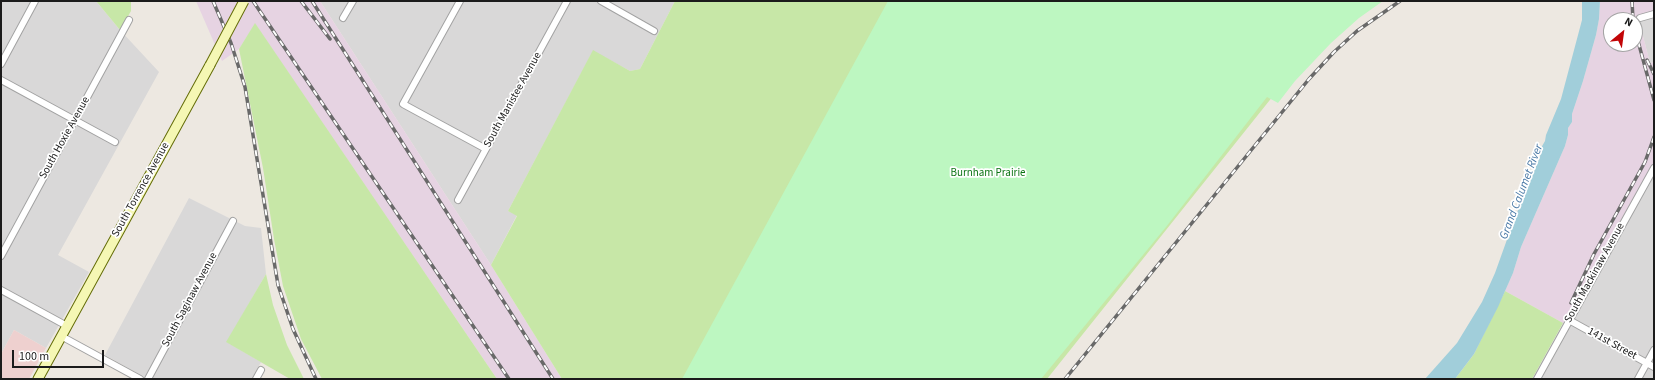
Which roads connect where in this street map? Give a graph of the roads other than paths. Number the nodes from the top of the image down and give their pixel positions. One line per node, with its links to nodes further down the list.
1 (35, 1): 12 (street)
2 (244, 1): 23 (main road, South Torrence Avenue, bridge)
3 (353, 1): 9 (street)
4 (460, 1): 16 (street)
5 (567, 1): 16 (street, South Manistee Avenue)
6 (601, 1): 11 (street)
7 (1654, 14): 8 (street)
8 (1643, 17)
9 (343, 18)
10 (129, 20): 14 (street, South Hoxie Avenue)
11 (654, 30)
12 (1, 64)
13 (1, 80): 14 (street)
14 (75, 120): 15 (street); 20 (street, South Hoxie Avenue)
15 (115, 142)
16 (486, 149): 18 (street, South Manistee Avenue)
17 (1654, 168): 22 (street, South Mackinaw Avenue)
18 (458, 200)
19 (233, 221): 31 (street, South Saginaw Avenue)
20 (1, 256)
21 (1, 290): 23 (street)
22 (1569, 320): 26 (street, 141st Street); 33 (street, South Mackinaw Avenue)
23 (67, 326): 24 (main road, South Torrence Avenue)
24 (61, 336): 29 (main road, South Torrence Avenue); 30 (street)
25 (1654, 350): 26 (street)
26 (1647, 363): 27 (street, 141st Street); 34 (street)
27 (1654, 367)
28 (261, 370): 32 (street)
29 (38, 379)
30 (140, 379)
31 (148, 379)
32 (256, 379)
33 (1537, 379)
34 (1638, 379)

